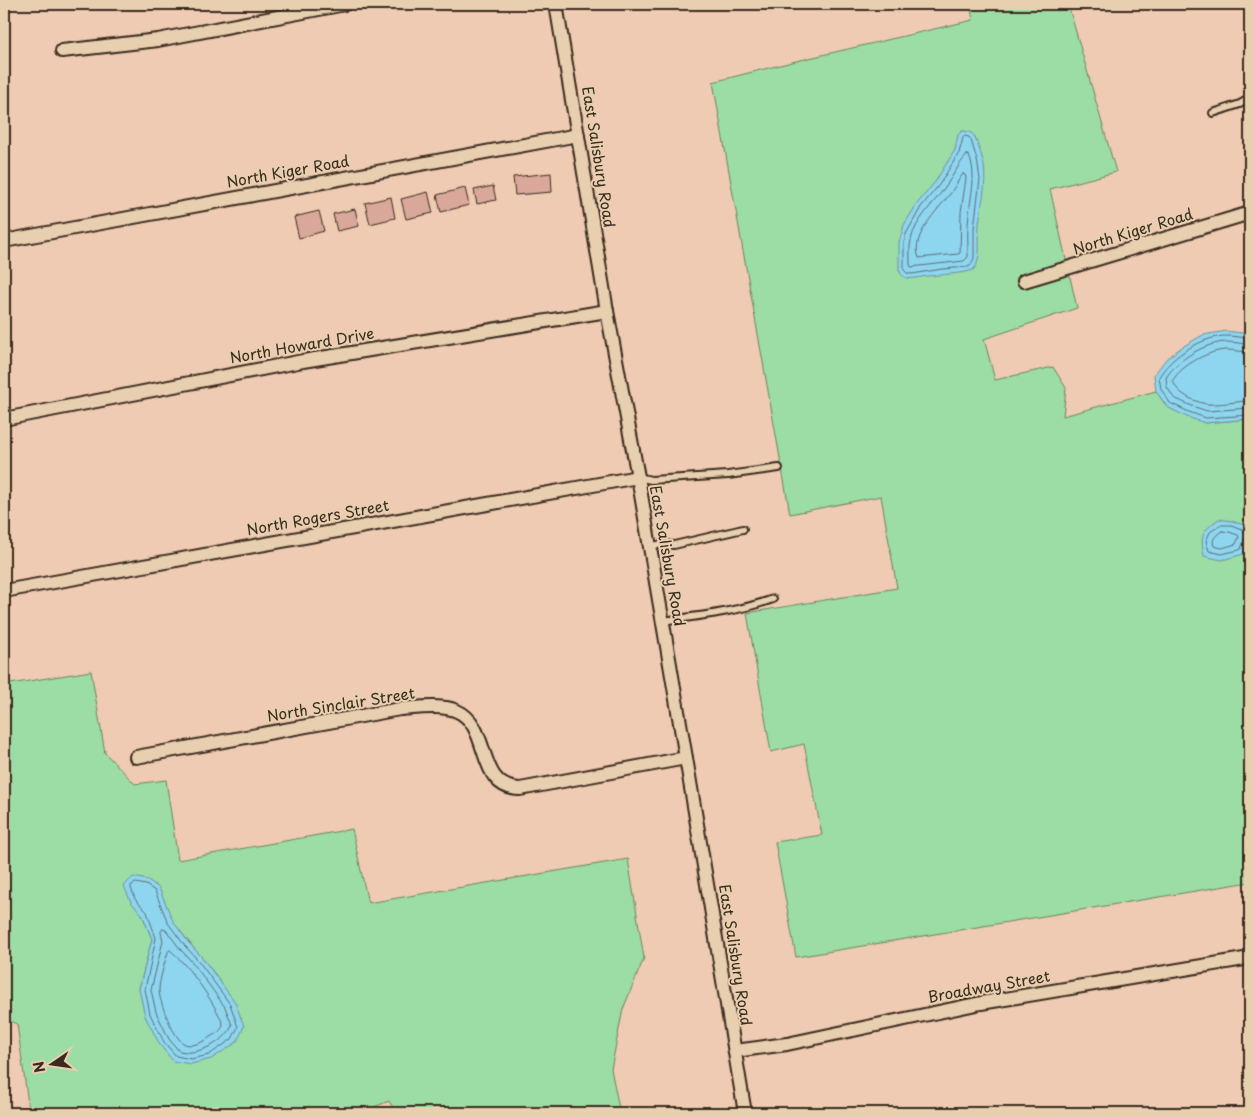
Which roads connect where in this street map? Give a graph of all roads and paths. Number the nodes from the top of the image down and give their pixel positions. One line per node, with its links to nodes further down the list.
1 (345, 4): 3 (street)
2 (556, 4): 6 (street, East Salisbury Road)
3 (62, 51)
4 (1250, 98): 5 (lane)
5 (1213, 113)
6 (578, 135): 8 (street, North Kiger Road); 10 (street, East Salisbury Road)
7 (1250, 213): 9 (street, North Kiger Road)
8 (4, 241)
9 (1024, 281)
10 (607, 311): 11 (street, North Howard Drive); 13 (street, East Salisbury Road)
11 (4, 419)
12 (779, 468): 13 (lane)
13 (638, 477): 15 (street, East Salisbury Road); 16 (street, North Rogers Street)
14 (743, 529): 15 (lane)
15 (649, 547): 18 (street, East Salisbury Road)
16 (4, 591)
17 (773, 599): 18 (lane)
18 (662, 621): 20 (street, East Salisbury Road)
19 (136, 757): 20 (street, North Sinclair Street)
20 (686, 758): 22 (street, East Salisbury Road)
21 (1250, 958): 22 (street, Broadway Street)
22 (735, 1052): 23 (street, East Salisbury Road)
23 (745, 1113)

